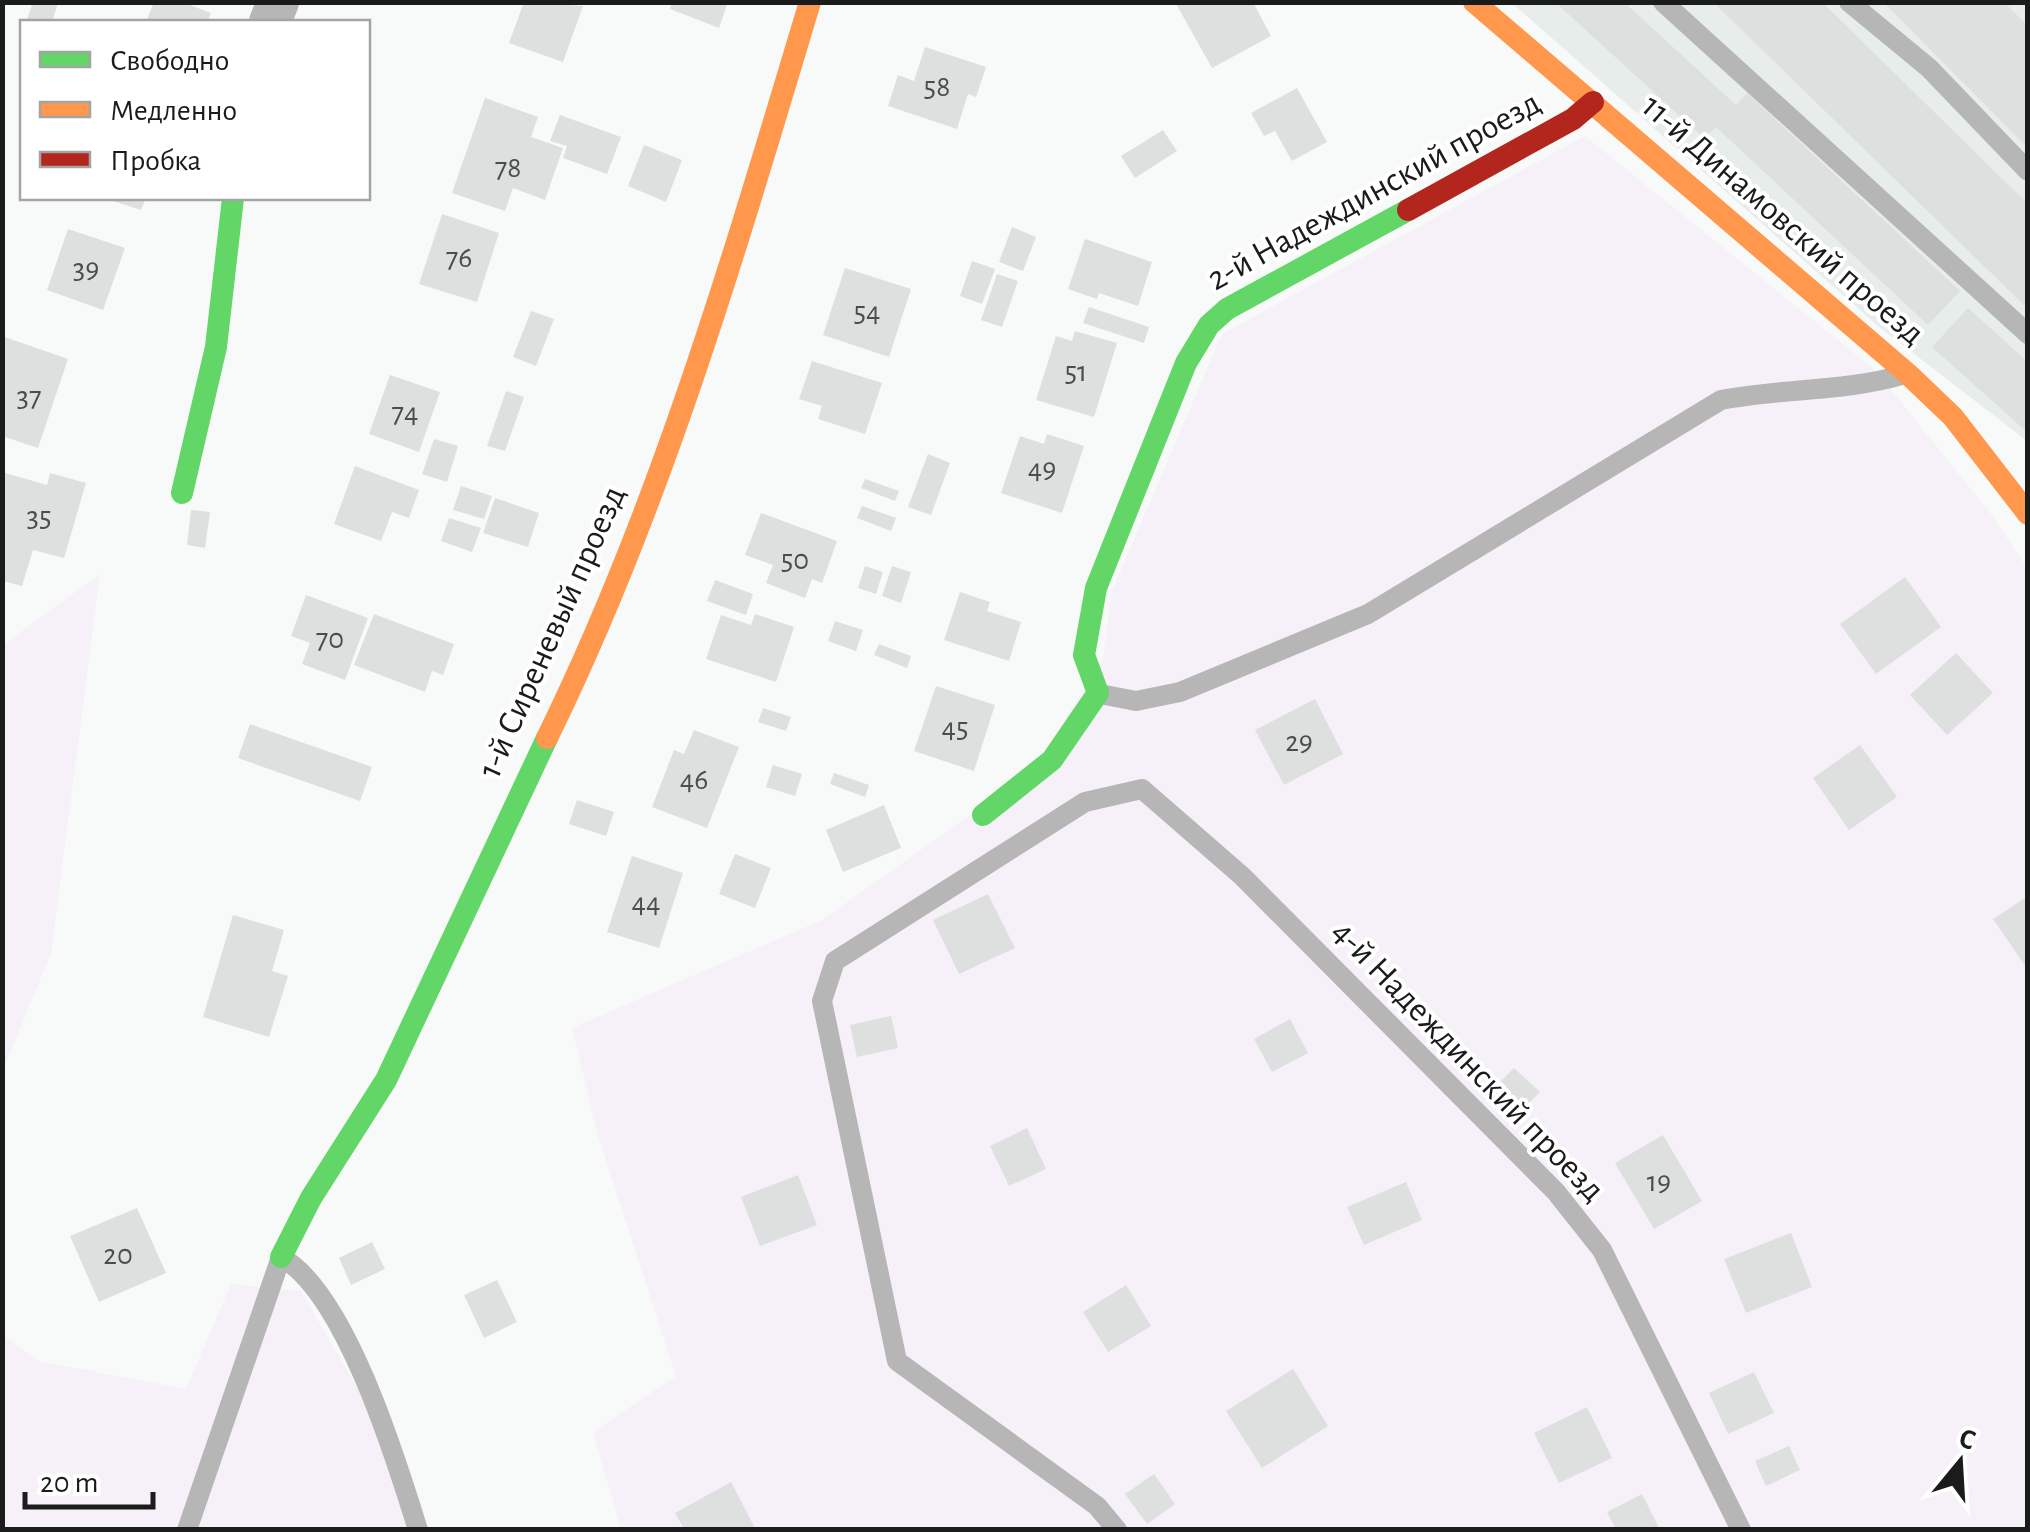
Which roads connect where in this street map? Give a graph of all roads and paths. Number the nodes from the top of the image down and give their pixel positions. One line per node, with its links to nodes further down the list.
1 (810, 2): 14 (street, 1-й Сиреневый проезд)
2 (1474, 2): 5 (street, 11-й Динамовский проезд)
3 (1663, 2): 8 (lane)
4 (1849, 2): 6 (lane)
5 (1593, 102): 9 (street, 11-й Динамовский проезд); 12 (street, 2-й Надеждинский проезд)
6 (2028, 171)
7 (233, 200): 10 (street)
8 (2028, 334)
9 (1908, 374): 11 (street, 11-й Динамовский проезд); 12 (lane)
10 (182, 493)
11 (2027, 511)
12 (1098, 694): 13 (street)
13 (984, 815)
14 (282, 1256): 15 (lane); 16 (lane)
15 (187, 1530)
16 (418, 1530)
17 (1117, 1530): 18 (lane, 4-й Надеждинский проезд)
18 (1741, 1530)

